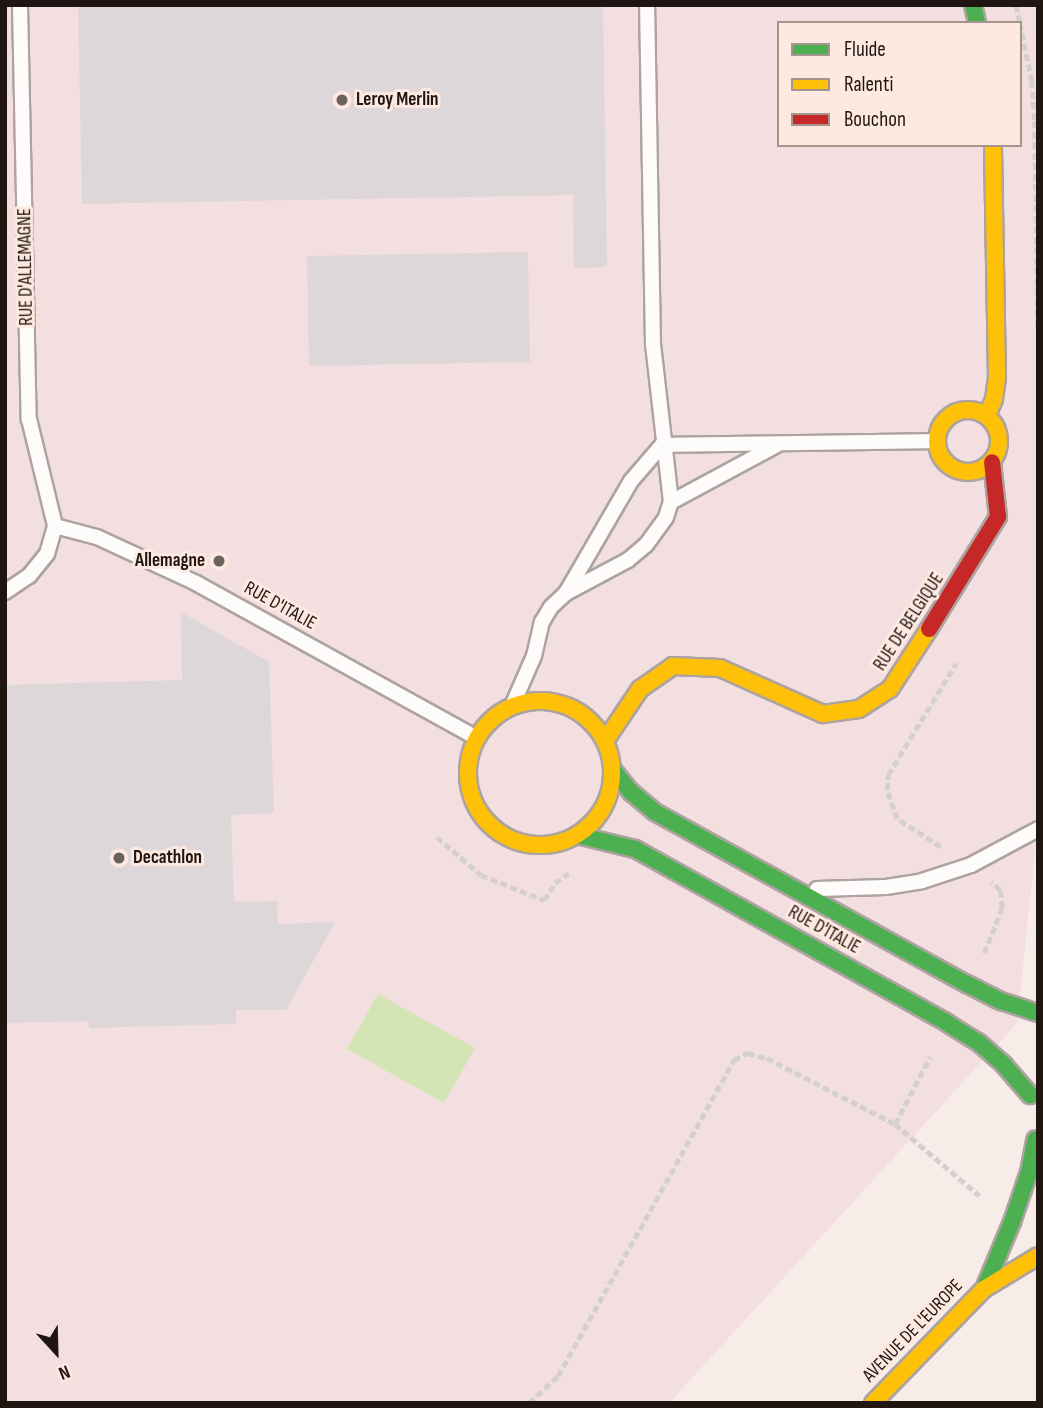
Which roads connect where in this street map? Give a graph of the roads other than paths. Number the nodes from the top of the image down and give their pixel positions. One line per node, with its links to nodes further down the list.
1 (20, 5): 10 (lane, RUE D'ALLEMAGNE)
2 (647, 5): 7 (lane)
3 (993, 147): 4 (street)
4 (987, 415): 5 (street); 8 (street)
5 (937, 441): 6 (lane); 8 (street)
6 (781, 443): 7 (lane); 9 (lane)
7 (663, 445): 9 (lane); 12 (lane)
8 (992, 462): 15 (street, RUE DE BELGIQUE)
9 (671, 502): 12 (lane)
10 (55, 526): 11 (lane); 14 (lane, RUE D'ITALIE)
11 (5, 592)
12 (566, 593): 13 (lane)
13 (512, 706): 14 (street); 15 (street)
14 (477, 738): 18 (street)
15 (605, 741): 16 (street)
16 (613, 770): 18 (street); 19 (street, RUE D'ITALIE)
17 (1038, 829): 19 (lane)
18 (577, 835): 21 (street, RUE D'ITALIE)
19 (794, 889): 20 (street, RUE D'ITALIE)
20 (1038, 1013)
21 (1034, 1076)
22 (1035, 1138): 24 (street, AVENUE DE L'EUROPE)
23 (1038, 1256): 24 (street, AVENUE DE L'EUROPE)
24 (984, 1289): 25 (street, AVENUE DE L'EUROPE)
25 (873, 1403)

